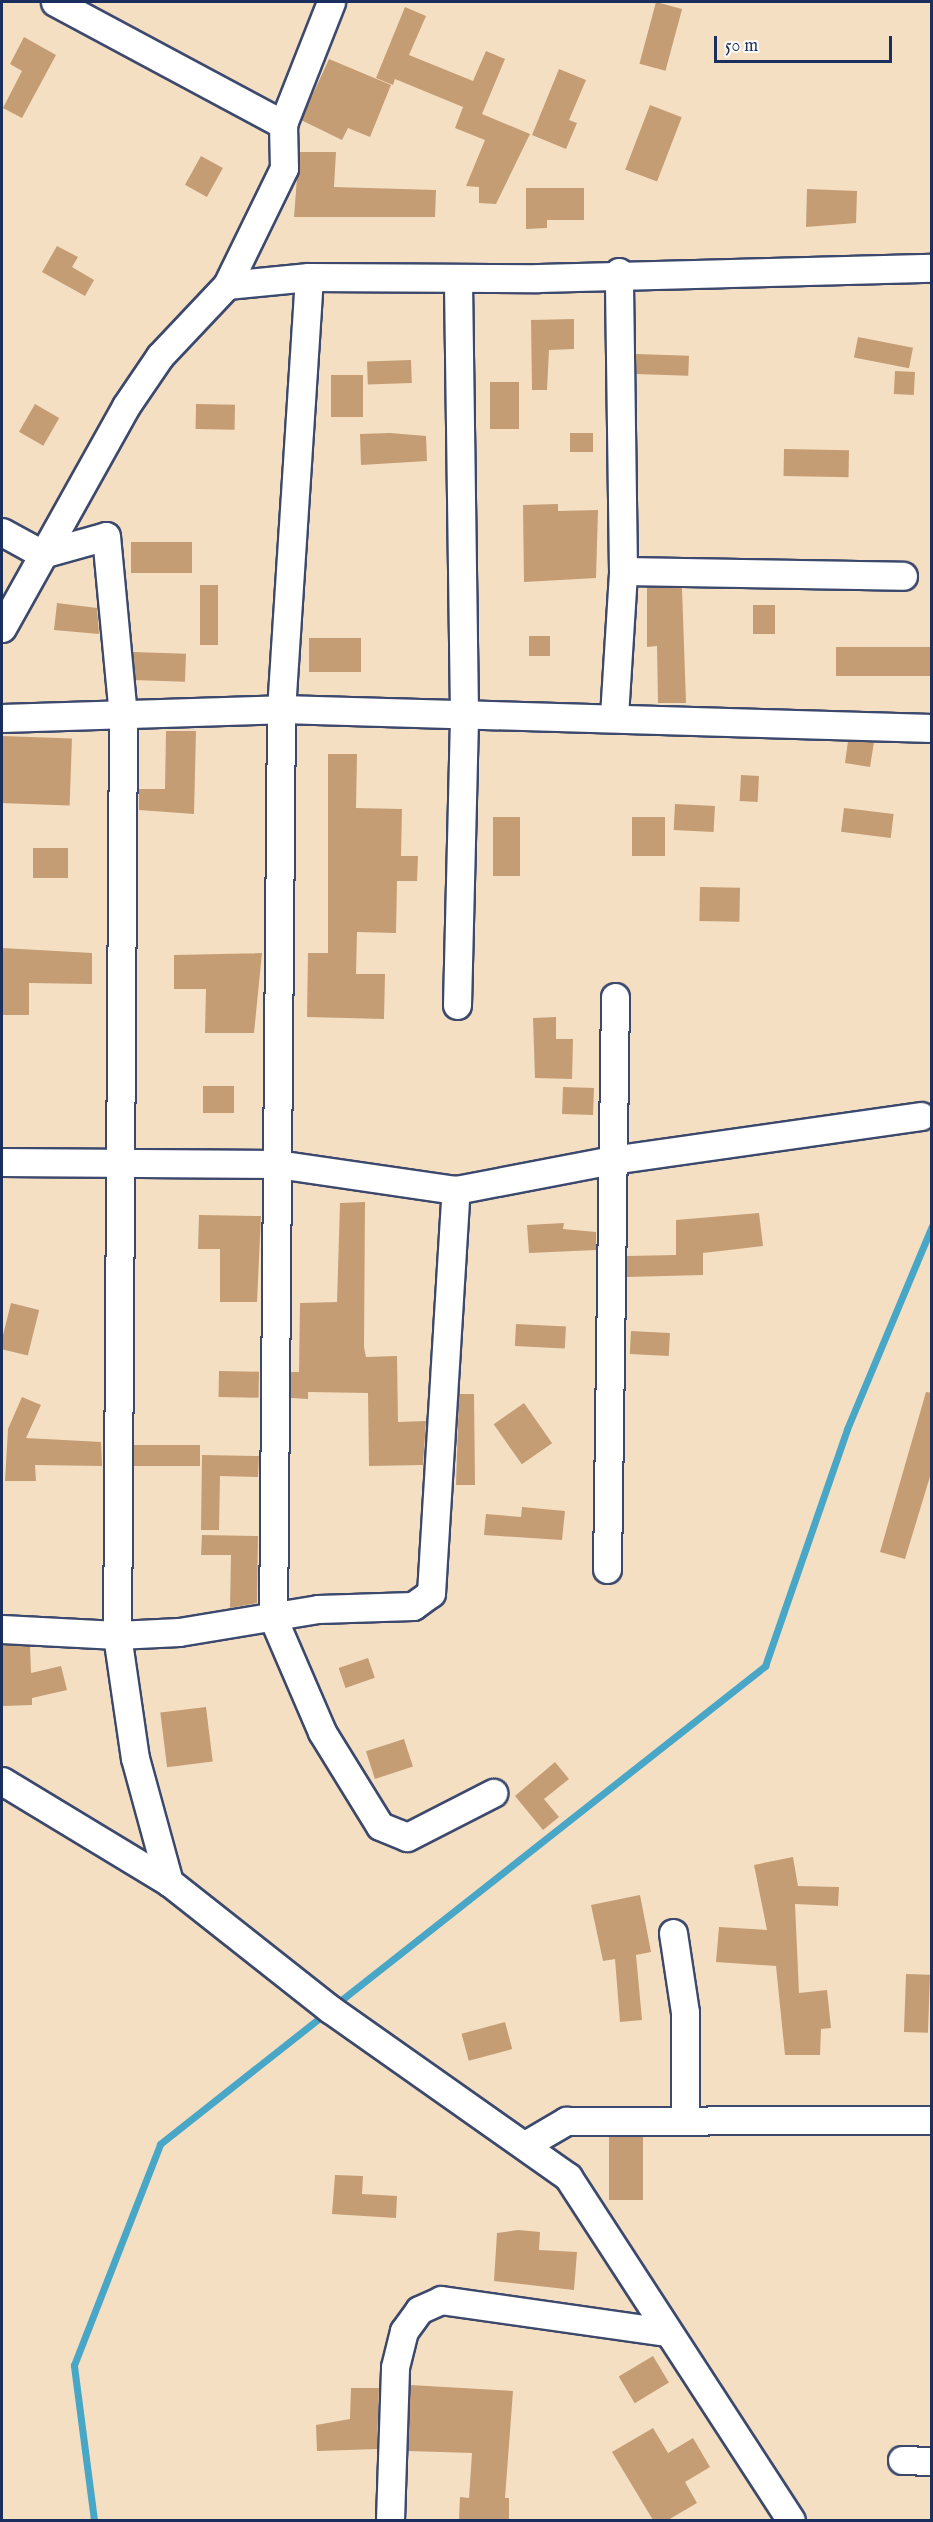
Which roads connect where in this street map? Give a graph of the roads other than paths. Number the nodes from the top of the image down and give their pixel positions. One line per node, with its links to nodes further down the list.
1 (55, 2): 3 (street)
2 (331, 2): 3 (street)
3 (284, 124): 8 (street)
4 (932, 268): 5 (street)
5 (619, 272): 7 (street); 11 (street)
6 (309, 277): 7 (street); 8 (street); 14 (street)
7 (458, 278): 15 (street)
8 (227, 285): 10 (street)
9 (2, 532): 10 (street)
10 (42, 554): 13 (street); 17 (street)
11 (623, 571): 12 (street); 16 (street)
12 (903, 576)
13 (2, 628)
14 (281, 709): 15 (street); 17 (street); 26 (street)
15 (464, 712): 16 (street); 21 (street)
16 (614, 716): 19 (street)
17 (123, 717): 18 (street); 25 (street)
18 (2, 718)
19 (932, 728)
20 (615, 997): 23 (street)
21 (456, 1005)
22 (921, 1116): 23 (street)
23 (612, 1160): 27 (street); 28 (street)
24 (2, 1162): 25 (street)
25 (119, 1162): 26 (street); 31 (street)
26 (277, 1164): 27 (street); 29 (street)
27 (456, 1190): 29 (street)
28 (607, 1569)
29 (273, 1618): 31 (street); 33 (street)
30 (2, 1629): 31 (street)
31 (117, 1635): 34 (street)
32 (2, 1781): 34 (street)
33 (493, 1793)
34 (169, 1882): 38 (street)
35 (673, 1933): 36 (street)
36 (685, 2118): 37 (street); 38 (street)
37 (932, 2120)
38 (525, 2145): 39 (street)
39 (665, 2332): 42 (street); 43 (street)
40 (902, 2460): 41 (street)
41 (932, 2461)
42 (390, 2520)
43 (790, 2520)

